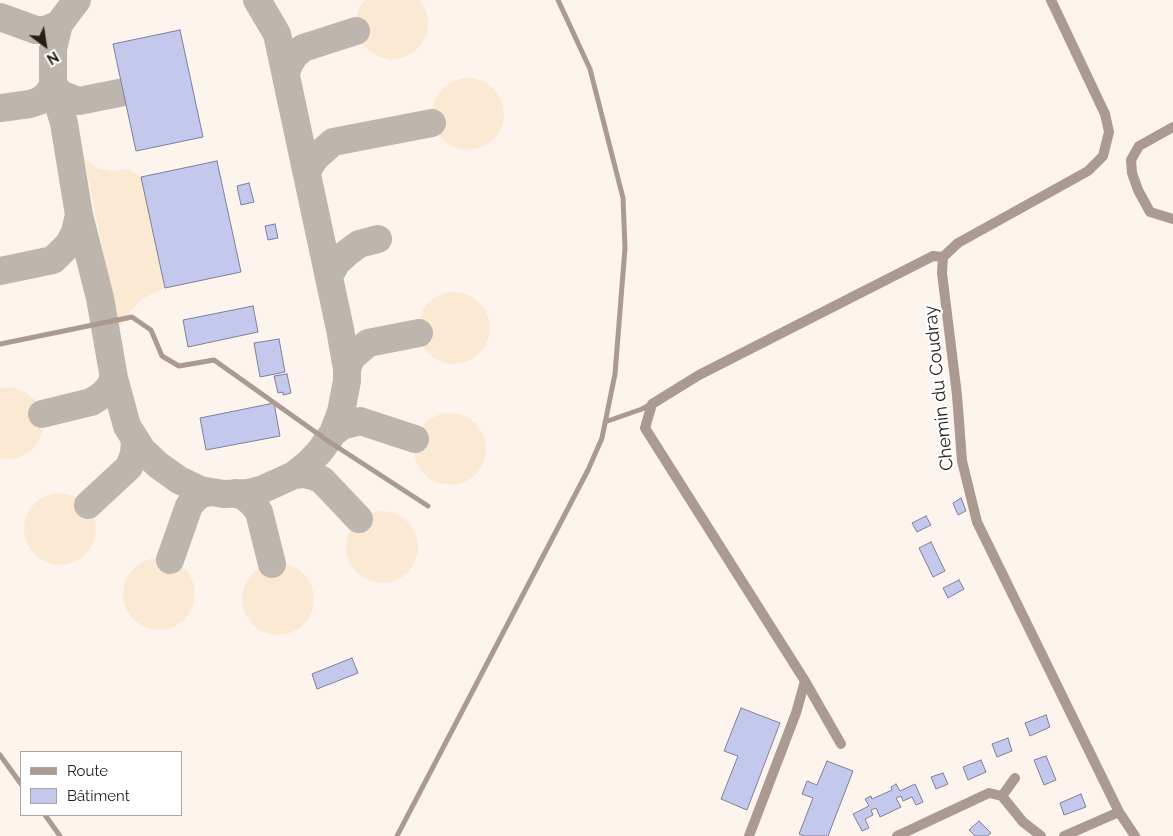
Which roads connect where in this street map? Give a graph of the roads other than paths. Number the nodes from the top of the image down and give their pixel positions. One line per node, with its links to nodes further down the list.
1 (558, 0): 8 (lane)
2 (1051, 0): 5 (street)
3 (1173, 127): 4 (street)
4 (1173, 220)
5 (943, 257): 7 (street); 16 (street, Chemin du Coudray)
6 (0, 344): 9 (lane)
7 (652, 404): 8 (lane); 10 (street)
8 (605, 422): 19 (lane)
9 (428, 506)
10 (805, 681): 11 (street); 20 (street)
11 (841, 744)
12 (0, 755): 14 (lane)
13 (1015, 778): 15 (street)
14 (20, 783)
15 (1002, 796): 21 (street); 22 (street)
16 (1119, 812): 23 (street); 24 (street, Chemin du Coudray)
17 (45, 816): 18 (lane)
18 (60, 836)
19 (398, 836)
20 (749, 836)
21 (897, 836)
22 (1041, 836)
23 (1064, 836)
24 (1135, 836)

